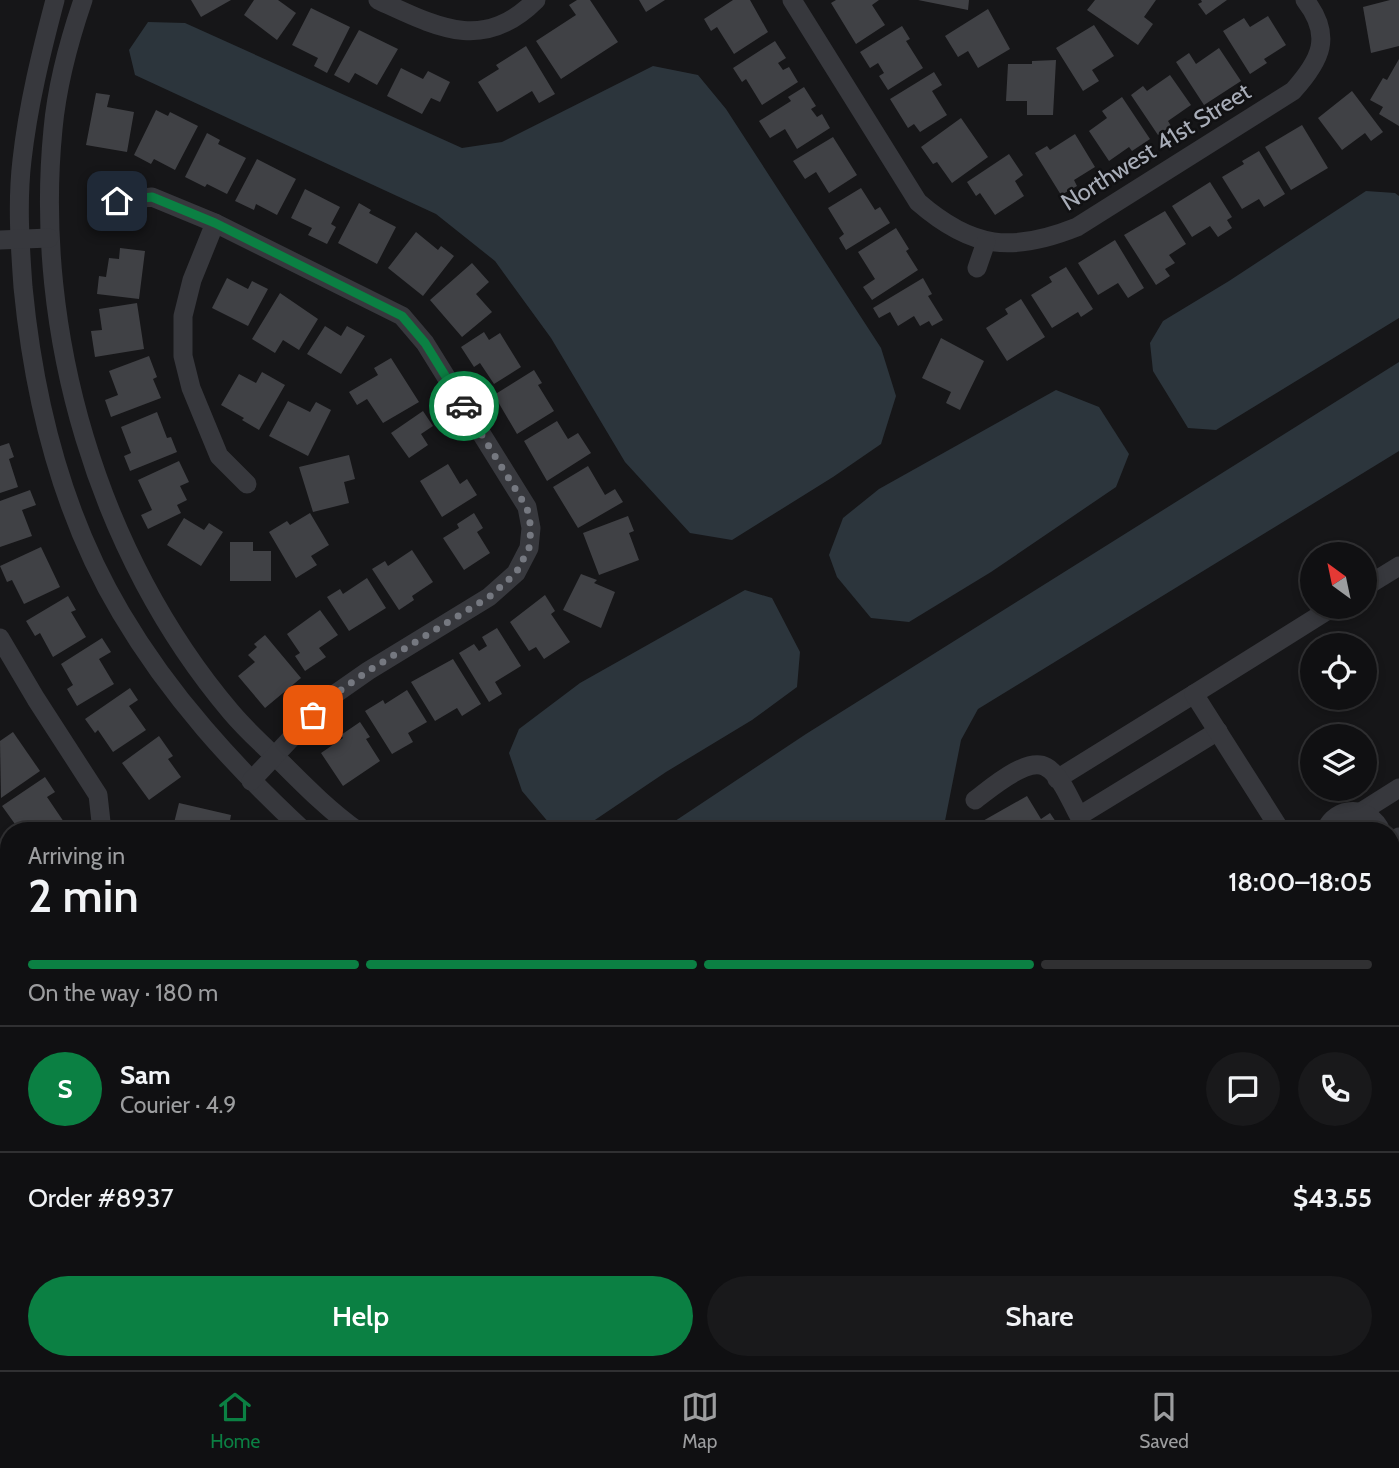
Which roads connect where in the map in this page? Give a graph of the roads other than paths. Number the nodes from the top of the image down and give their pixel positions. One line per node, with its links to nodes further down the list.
1 (55, 0): 10 (street)
2 (83, 0): 9 (street)
3 (379, 0): 4 (street)
4 (536, 0)
5 (792, 0): 11 (street)
6 (1305, 0): 11 (street, Northwest 41st Street)
7 (117, 201): 8 (street)
8 (215, 223): 13 (street); 20 (street)
9 (49, 238): 10 (street); 20 (street)
10 (10, 239): 22 (street)
11 (986, 242): 12 (street)
12 (977, 268)
13 (247, 484)
14 (1399, 566): 15 (street)
15 (1377, 580)
16 (1312, 620): 18 (street)
17 (0, 638): 26 (street)
18 (1194, 694): 19 (street); 21 (street)
19 (1218, 731): 21 (street); 29 (street)
20 (274, 755): 22 (street); 28 (street)
21 (1057, 779): 24 (street)
22 (251, 782): 27 (street)
23 (1399, 788): 25 (street)
24 (975, 800)
25 (1361, 812): 30 (street); 31 (street)
26 (99, 822)
27 (294, 822)
28 (347, 822)
29 (1275, 822)
30 (1330, 822)
31 (1375, 822)

